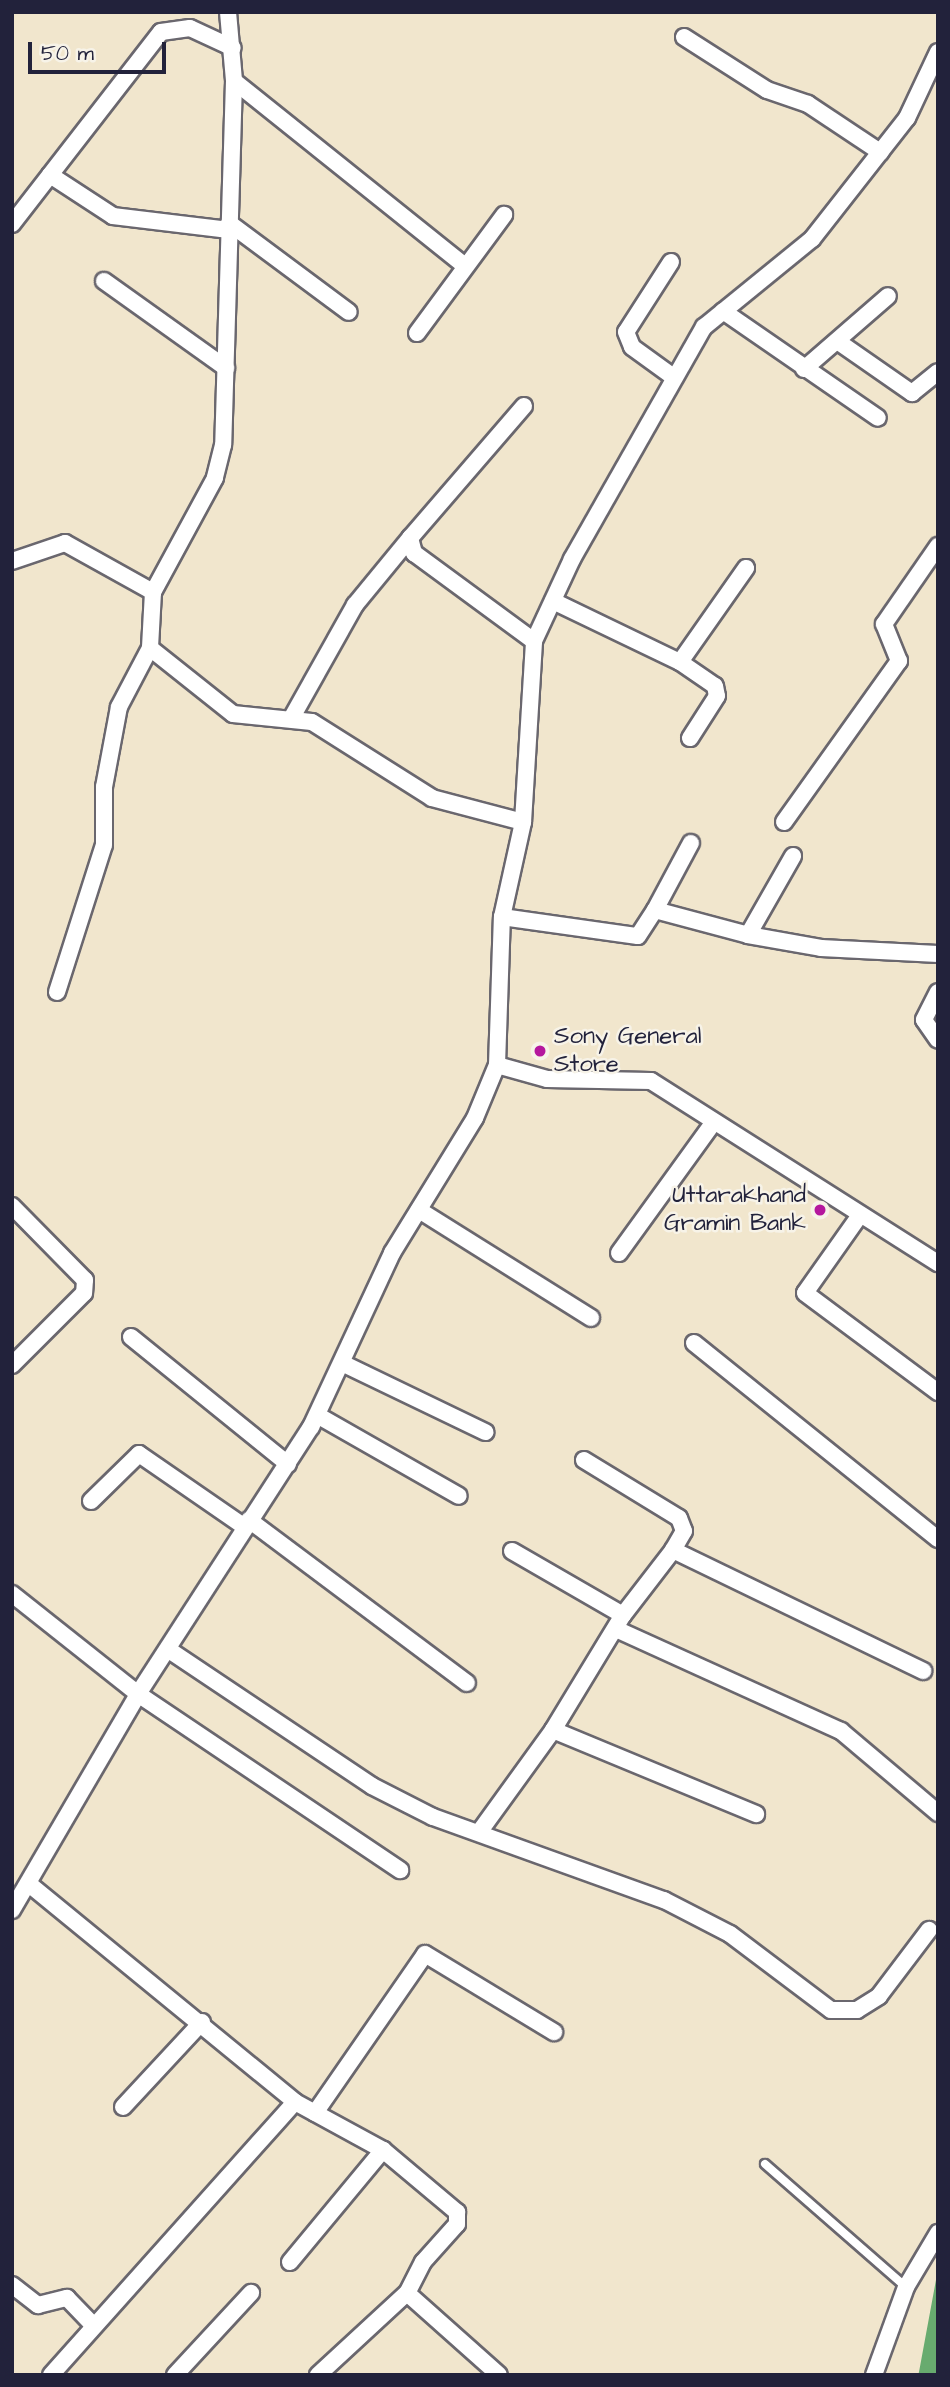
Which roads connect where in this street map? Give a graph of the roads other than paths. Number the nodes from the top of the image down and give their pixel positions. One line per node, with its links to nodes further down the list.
1 (228, 12): 3 (street)
2 (684, 37): 6 (street)
3 (233, 48): 5 (street); 7 (street)
4 (938, 52): 6 (street)
5 (234, 81): 10 (street); 12 (street)
6 (880, 152): 15 (street)
7 (50, 176): 9 (street); 10 (street)
8 (504, 215): 12 (street)
9 (12, 224)
10 (229, 227): 16 (street); 19 (street)
11 (671, 262): 22 (street)
12 (465, 266): 17 (street)
13 (104, 281): 19 (street)
14 (888, 296): 18 (street)
15 (723, 311): 20 (street); 22 (street)
16 (349, 312)
17 (417, 333)
18 (840, 343): 20 (street); 21 (street)
19 (226, 368): 29 (street)
20 (804, 369): 24 (street)
21 (938, 372)
22 (672, 376): 30 (street)
23 (524, 405): 25 (street)
24 (878, 418)
25 (410, 538): 31 (street); 34 (street)
26 (938, 546): 37 (street)
27 (12, 561): 29 (street)
28 (746, 568): 33 (street)
29 (153, 592): 32 (street)
30 (553, 600): 31 (street); 33 (street)
31 (534, 640): 36 (street)
32 (150, 648): 34 (street); 44 (street)
33 (680, 662): 35 (street)
34 (291, 719): 36 (street)
35 (690, 738)
36 (523, 822): 41 (street)
37 (784, 822)
38 (691, 843): 40 (street)
39 (793, 856): 42 (street)
40 (654, 910): 41 (street); 42 (street)
41 (502, 917): 47 (street)
42 (748, 935): 43 (street)
43 (938, 954)
44 (57, 992)
45 (938, 992): 46 (street)
46 (938, 1040)
47 (497, 1066): 48 (street); 50 (street)
48 (714, 1122): 51 (street); 52 (street)
49 (12, 1206): 58 (street)
50 (419, 1210): 54 (street); 57 (street)
51 (860, 1215): 53 (street); 59 (street)
52 (619, 1253)
53 (938, 1263)
54 (591, 1318)
55 (131, 1338): 63 (street)
56 (694, 1343): 67 (street)
57 (344, 1364): 60 (street); 61 (street)
58 (12, 1366)
59 (938, 1392)
60 (317, 1415): 63 (street); 64 (street)
61 (485, 1432)
62 (584, 1460): 68 (street)
63 (288, 1464): 66 (street)
64 (458, 1496)
65 (92, 1501): 66 (street)
66 (247, 1524): 72 (street); 74 (street)
67 (938, 1539)
68 (673, 1550): 71 (street); 73 (street)
69 (512, 1551): 71 (street)
70 (12, 1594): 75 (street)
71 (619, 1622): 76 (street); 78 (street)
72 (169, 1650): 75 (street); 79 (street)
73 (923, 1671)
74 (467, 1684)
75 (138, 1694): 80 (street); 81 (street)
76 (553, 1730): 77 (street); 79 (street)
77 (756, 1814)
78 (938, 1814)
79 (480, 1831): 83 (street)
80 (400, 1870)
81 (29, 1884): 82 (street); 84 (street)
82 (12, 1910)
83 (929, 1930)
84 (202, 2022): 86 (street); 87 (street)
85 (554, 2032): 88 (street)
86 (295, 2102): 88 (street); 97 (street)
87 (124, 2107)
88 (315, 2113): 89 (street)
89 (383, 2150): 92 (street); 96 (street)
90 (765, 2164): 94 (lane)
91 (938, 2233): 94 (street)
92 (290, 2262)
93 (12, 2285): 97 (street)
94 (906, 2287): 102 (street)
95 (251, 2293): 99 (street)
96 (407, 2293): 100 (street); 101 (street)
97 (93, 2325): 98 (street)
98 (51, 2375)
99 (175, 2375)
100 (318, 2375)
101 (499, 2375)
102 (874, 2375)

